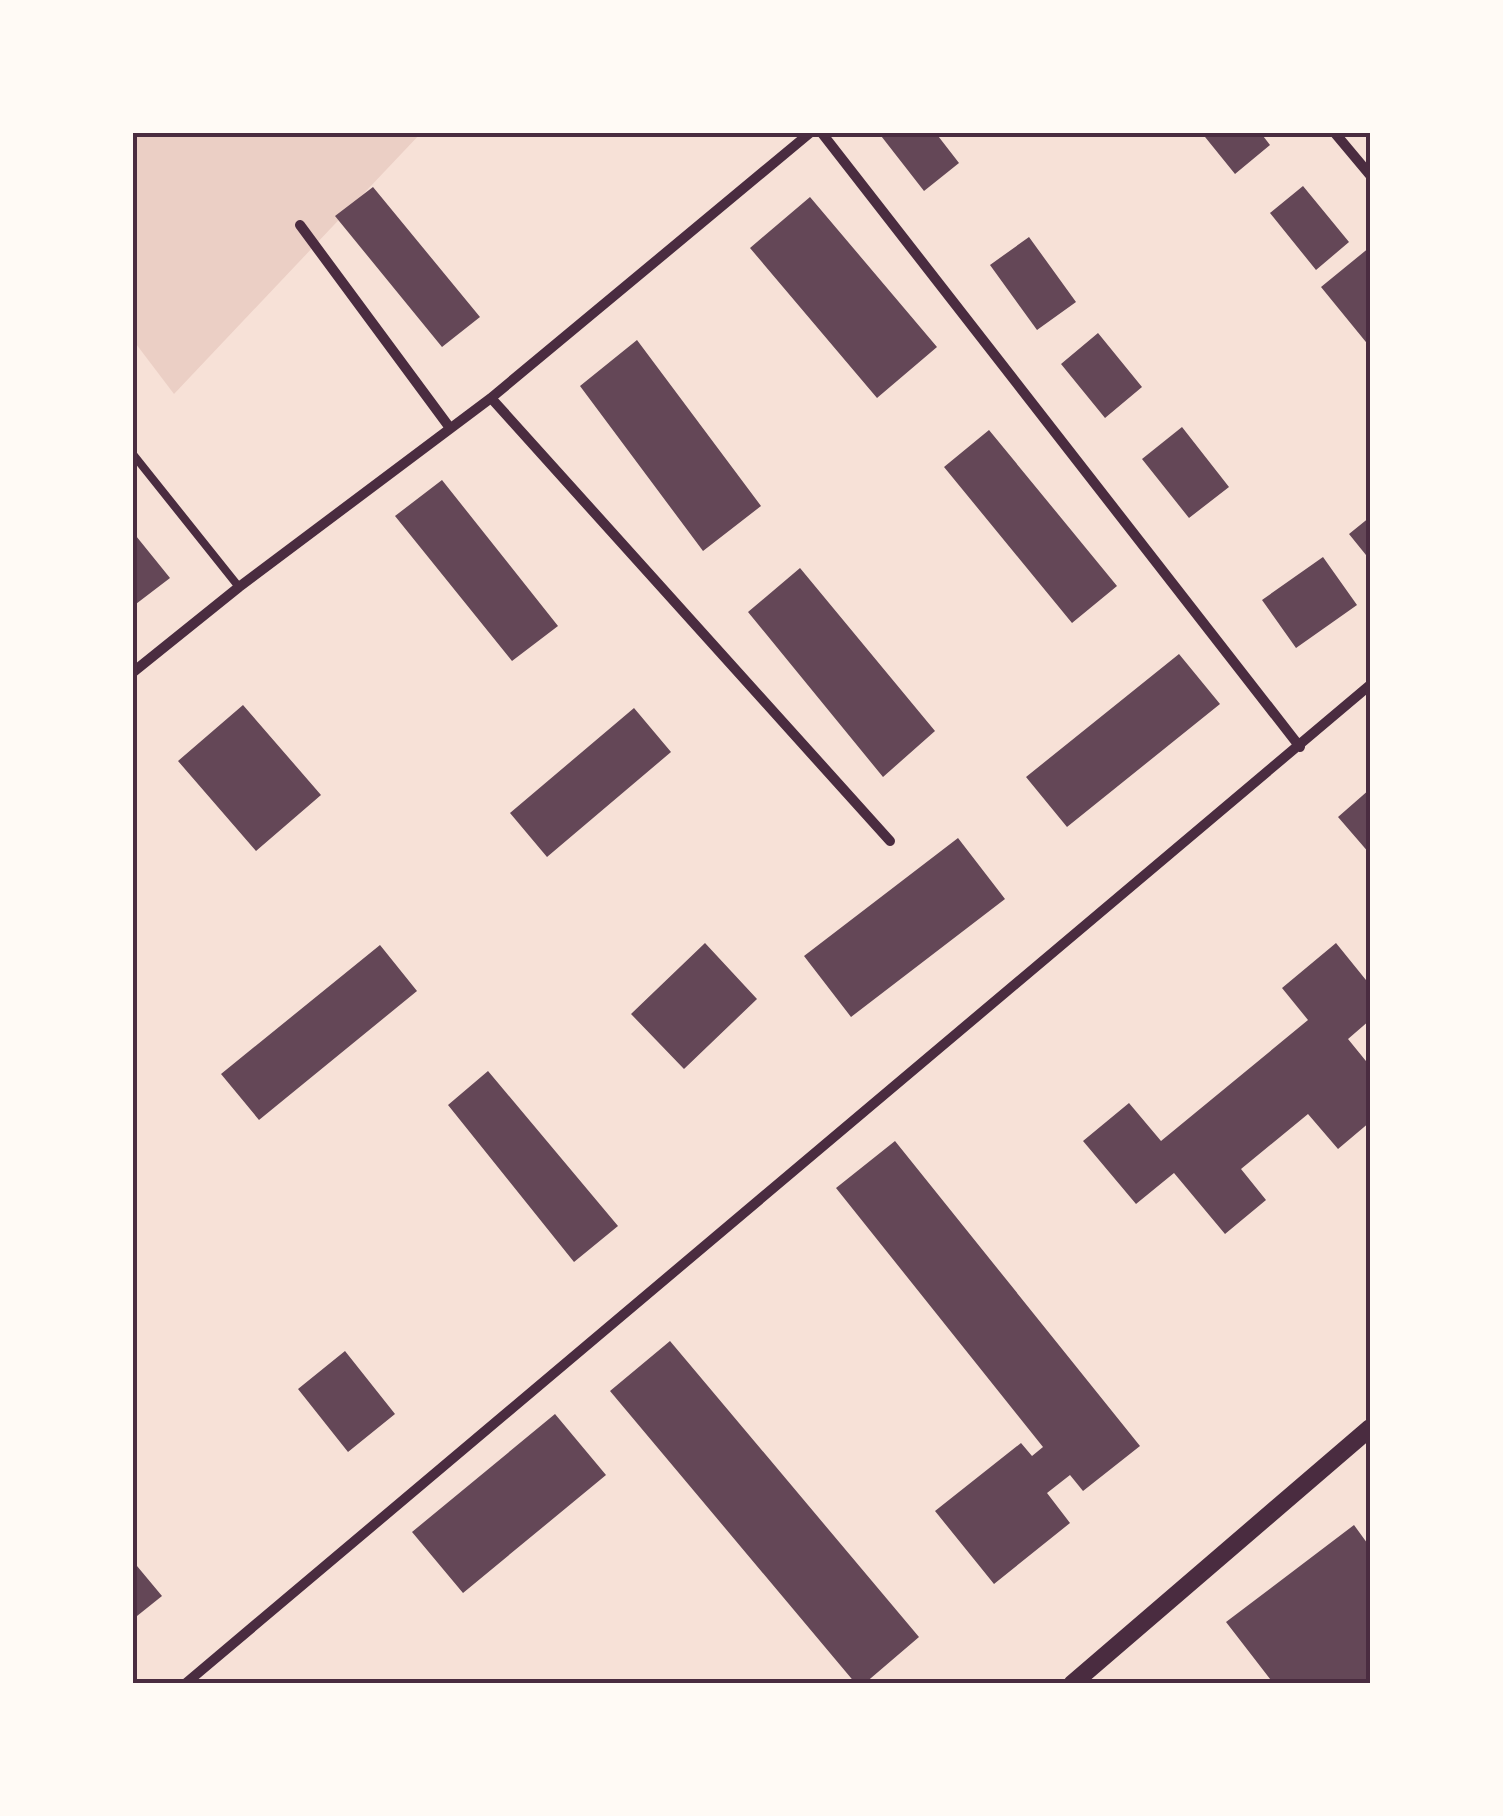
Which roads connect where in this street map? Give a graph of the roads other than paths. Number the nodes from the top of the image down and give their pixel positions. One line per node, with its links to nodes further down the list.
1 (810, 132): 6 (street)
2 (821, 132): 12 (street)
3 (1334, 132): 4 (street)
4 (1370, 175)
5 (300, 225): 7 (street)
6 (491, 398): 7 (street); 13 (street)
7 (450, 428): 9 (street)
8 (132, 453): 9 (lane)
9 (239, 587): 10 (street)
10 (132, 673)
11 (1370, 685): 12 (street)
12 (1300, 747): 16 (street)
13 (890, 841)
14 (1370, 1428): 15 (street)
15 (1074, 1683)
16 (185, 1684)

